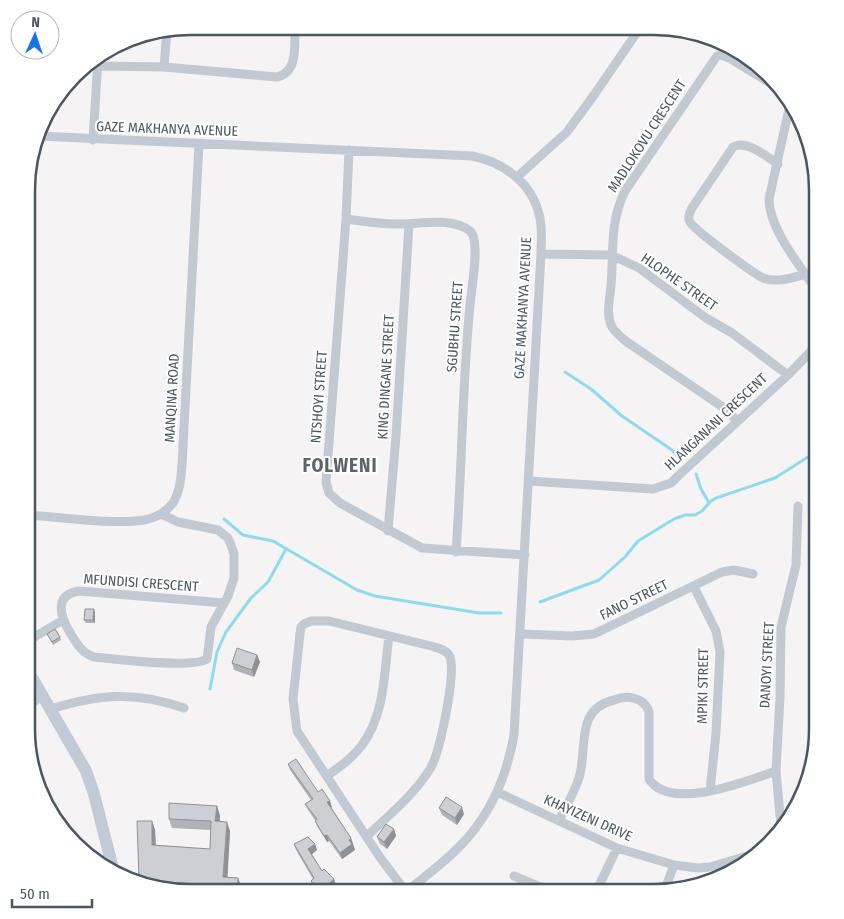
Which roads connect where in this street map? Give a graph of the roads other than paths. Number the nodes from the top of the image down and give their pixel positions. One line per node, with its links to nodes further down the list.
1 (294, 35): 6 (street)
2 (635, 35): 14 (street)
3 (166, 37): 6 (street)
4 (103, 62): 6 (street)
5 (98, 66): 10 (street)
6 (164, 67)
7 (760, 77): 18 (street, MADLOKOVU CRESCENT)
8 (788, 113): 13 (street)
9 (44, 136): 10 (street, GAZE MAKHANYA AVENUE)
10 (93, 140): 11 (street, GAZE MAKHANYA AVENUE)
11 (199, 144): 12 (street, GAZE MAKHANYA AVENUE); 26 (street, MANQINA ROAD)
12 (348, 150): 14 (street, GAZE MAKHANYA AVENUE); 15 (street, NTSHOYI STREET)
13 (778, 164): 19 (street); 19 (street)
14 (517, 177): 17 (street, GAZE MAKHANYA AVENUE)
15 (346, 219): 16 (street, SGUBHU STREET); 28 (street, NTSHOYI STREET)
16 (409, 224): 28 (street, KING DINGANE STREET); 29 (street, SGUBHU STREET)
17 (541, 254): 18 (street, HLOPHE STREET); 24 (street, GAZE MAKHANYA AVENUE)
18 (611, 254): 22 (street, HLOPHE STREET); 23 (street, MADLOKOVU CRESCENT)
19 (806, 274): 20 (street)
20 (809, 279)
21 (809, 353): 22 (street, HLANGANANI CRESCENT)
22 (788, 375): 23 (street, HLANGANANI CRESCENT)
23 (736, 421): 24 (street, HLANGANANI CRESCENT)
24 (529, 481): 30 (street, GAZE MAKHANYA AVENUE)
25 (798, 506): 43 (street, DANOYI STREET)
26 (161, 514): 27 (street); 33 (street)
27 (35, 515)
28 (388, 531): 29 (street, NTSHOYI STREET)
29 (456, 552): 30 (street, NTSHOYI STREET)
30 (525, 556): 35 (street, GAZE MAKHANYA AVENUE)
31 (754, 574): 32 (street, FANO STREET)
32 (694, 587): 35 (street, FANO STREET); 45 (street, MPIKI STREET)
33 (224, 603): 34 (street, MFUNDISI CRESCENT); 34 (street)
34 (63, 620): 37 (street)
35 (520, 634): 46 (street, GAZE MAKHANYA AVENUE)
36 (389, 636): 44 (street); 44 (street); 49 (street)
37 (35, 637)
38 (35, 683): 39 (street)
39 (42, 695): 40 (street); 42 (street)
40 (35, 701)
41 (184, 708): 42 (street)
42 (50, 710): 51 (street)
43 (776, 771): 45 (street); 47 (street, DANOYI STREET)
44 (328, 776): 49 (street)
45 (710, 791): 48 (street)
46 (497, 792): 48 (street, KHAYIZENI DRIVE); 56 (street, GAZE MAKHANYA AVENUE)
47 (780, 818)
48 (559, 820): 50 (street, KHAYIZENI DRIVE)
49 (367, 836): 55 (street)
50 (617, 848): 52 (street, KHAYIZENI DRIVE); 58 (street)
51 (104, 857)
52 (674, 865): 53 (street, KHAYIZENI DRIVE); 59 (street)
53 (726, 866)
54 (514, 876): 57 (street)
55 (400, 884)
56 (416, 884)
57 (533, 884)
58 (600, 884)
59 (667, 884)

